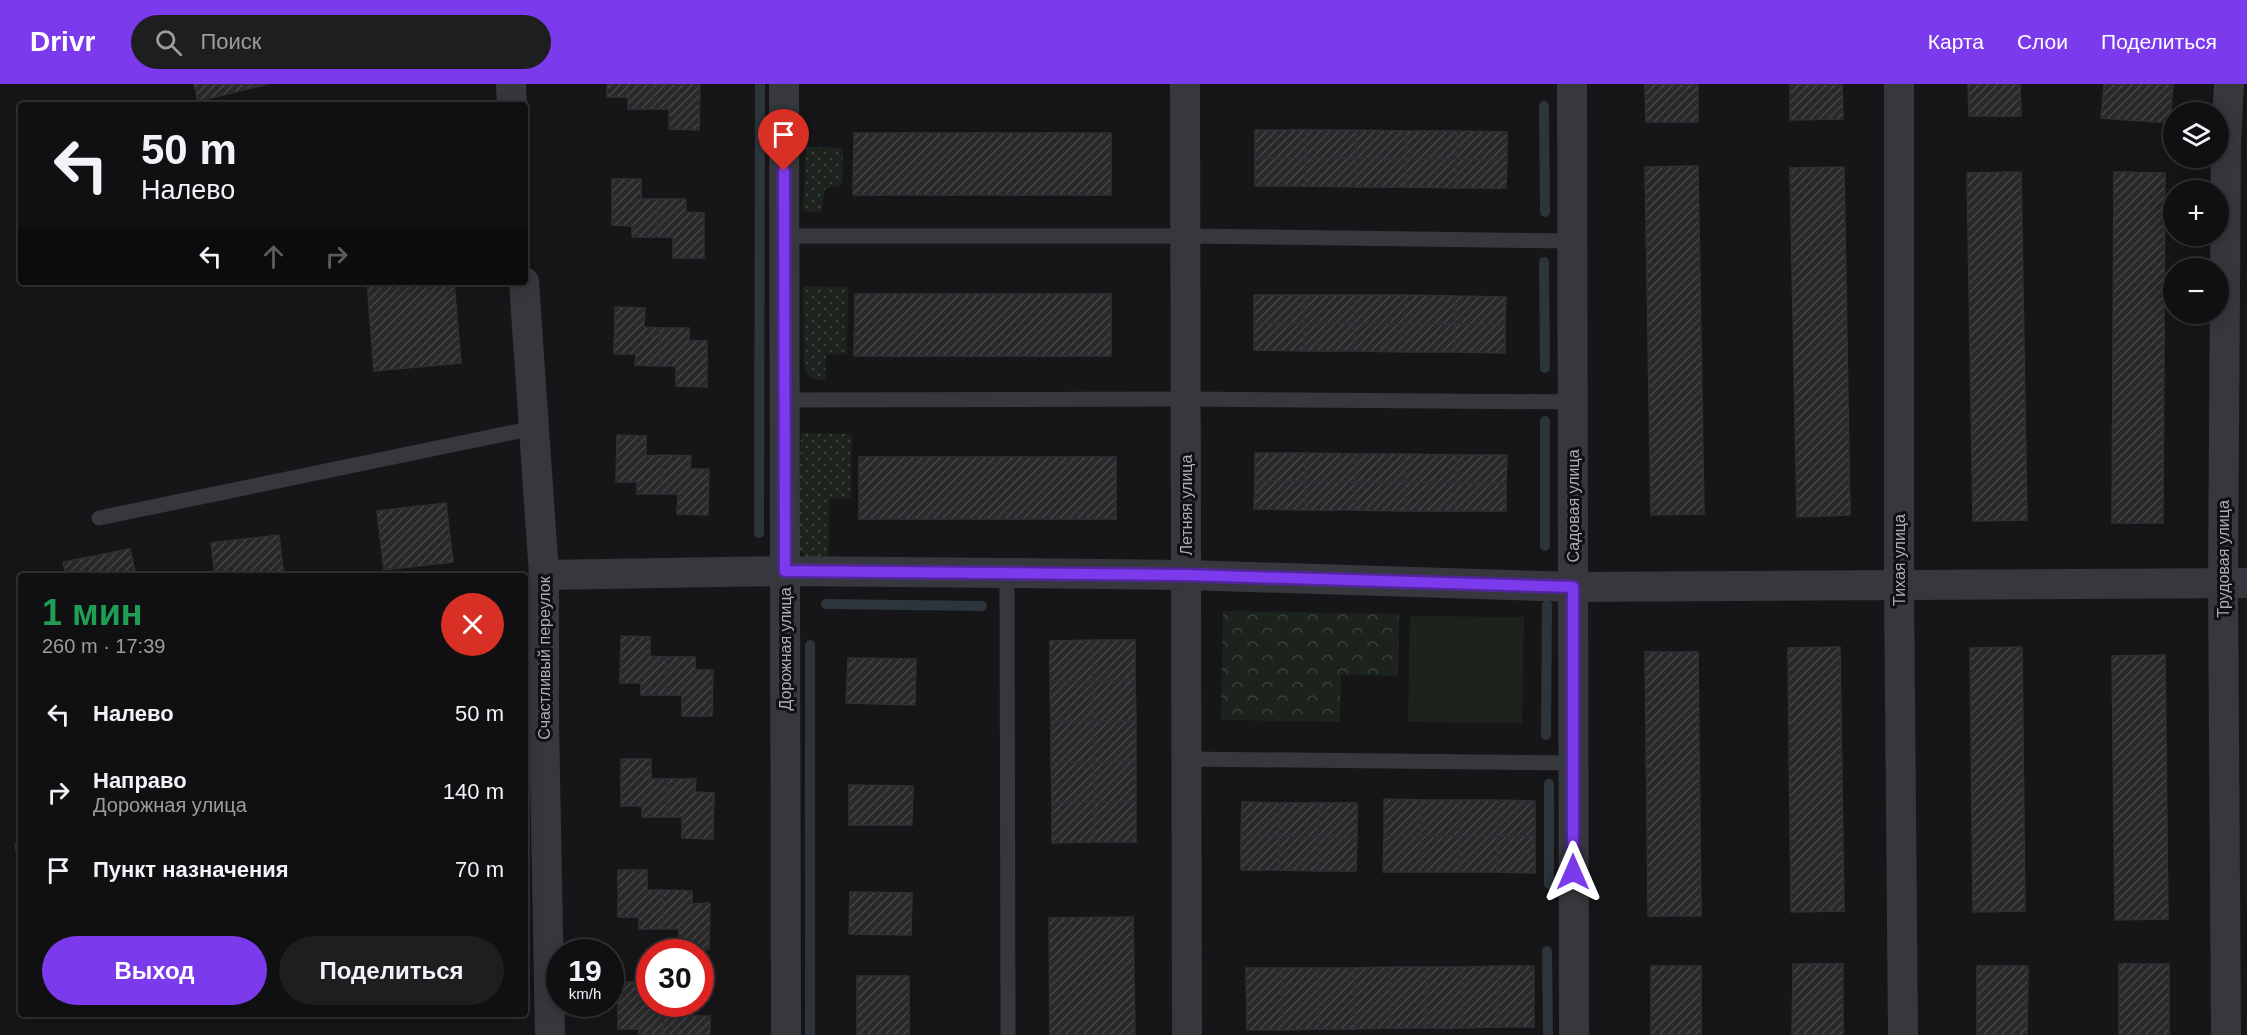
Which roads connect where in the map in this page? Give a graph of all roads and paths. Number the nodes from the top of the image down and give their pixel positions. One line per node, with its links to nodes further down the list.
1 (511, 84): 7 (street)
2 (784, 84): 8 (street, Дорожная улица)
3 (1185, 84): 9 (street, Летняя улица)
4 (1572, 84): 10 (street, Садовая улица)
5 (1899, 84): 22 (street, Тихая улица)
6 (2229, 84): 21 (street, Трудовая улица)
7 (512, 102)
8 (784, 236): 9 (lane); 13 (street, Дорожная улица)
9 (1185, 236): 10 (lane); 12 (street, Летняя улица)
10 (1572, 241): 14 (street, Садовая улица)
11 (524, 285): 15 (street, Счастливый переулок)
12 (1186, 399): 13 (lane); 14 (lane); 19 (street, Летняя улица)
13 (785, 400): 17 (street, Дорожная улица)
14 (1573, 402): 23 (street, Садовая улица)
15 (534, 428): 16 (lane); 20 (street, Счастливый переулок)
16 (99, 518)
17 (785, 571): 18 (street); 20 (street); 28 (street, Дорожная улица)
18 (1007, 573): 19 (street); 29 (lane)
19 (1186, 575): 23 (street); 25 (street, Летняя улица)
20 (544, 576): 24 (street, Счастливый переулок)
21 (2235, 583): 22 (street); 33 (street, Трудовая улица)
22 (1899, 585): 23 (street); 32 (street, Тихая улица)
23 (1573, 587): 26 (street, Садовая улица)
24 (535, 725): 27 (street, Счастливый переулок)
25 (1186, 759): 26 (lane); 30 (street, Летняя улица)
26 (1573, 763): 31 (street, Садовая улица)
27 (550, 1035)
28 (786, 1035)
29 (1008, 1035)
30 (1187, 1035)
31 (1574, 1035)
32 (1904, 1035)
33 (2226, 1035)

